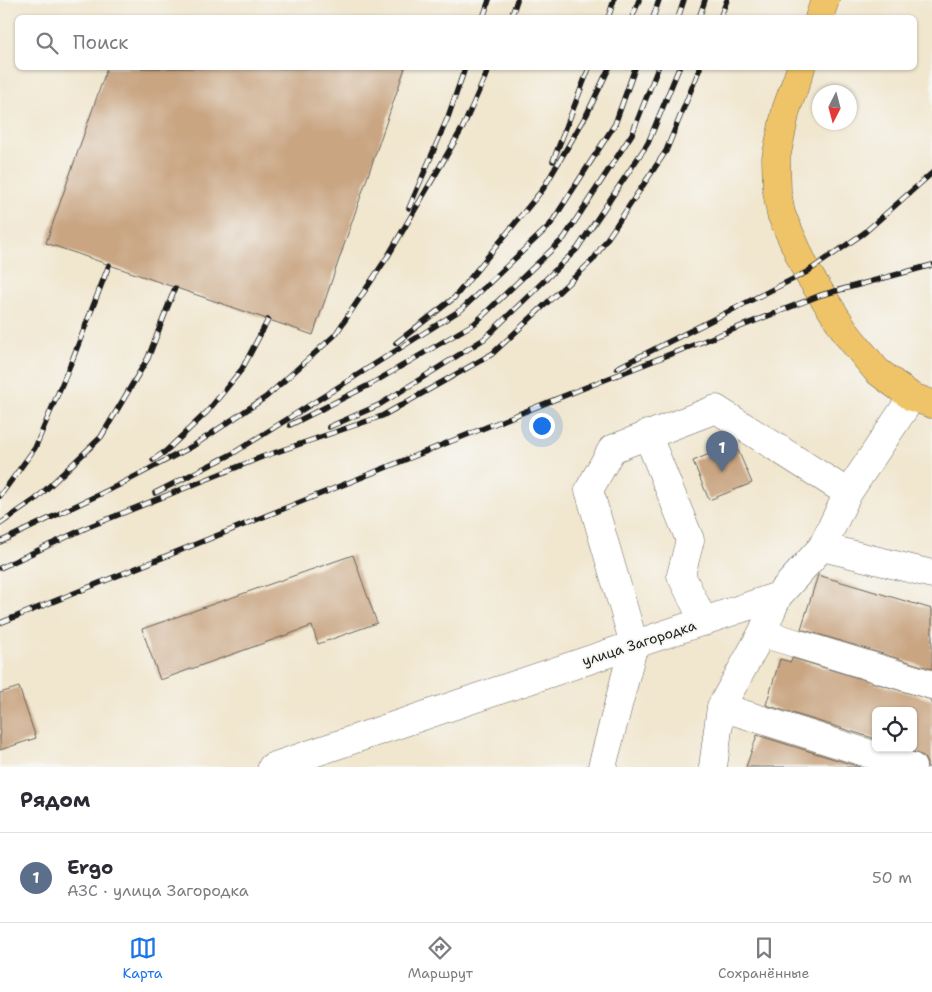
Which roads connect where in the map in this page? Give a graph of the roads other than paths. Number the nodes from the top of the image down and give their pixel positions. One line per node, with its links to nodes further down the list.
1 (825, 0): 2 (main road)
2 (820, 15)
3 (800, 70): 4 (main road)
4 (922, 400): 6 (street, улица Загородка)
5 (647, 434): 6 (street); 10 (street); 12 (street)
6 (848, 493): 7 (street, улица Загородка)
7 (822, 547): 8 (street); 9 (street, улица Загородка)
8 (932, 574)
9 (778, 596): 10 (street, улица Загородка); 11 (street)
10 (704, 622): 12 (street, улица Загородка)
11 (762, 633): 13 (street); 14 (street)
12 (634, 644): 15 (street, улица Загородка); 16 (street)
13 (932, 685)
14 (721, 707): 17 (street); 18 (street)
15 (272, 767)
16 (602, 767)
17 (714, 767)
18 (912, 767)

